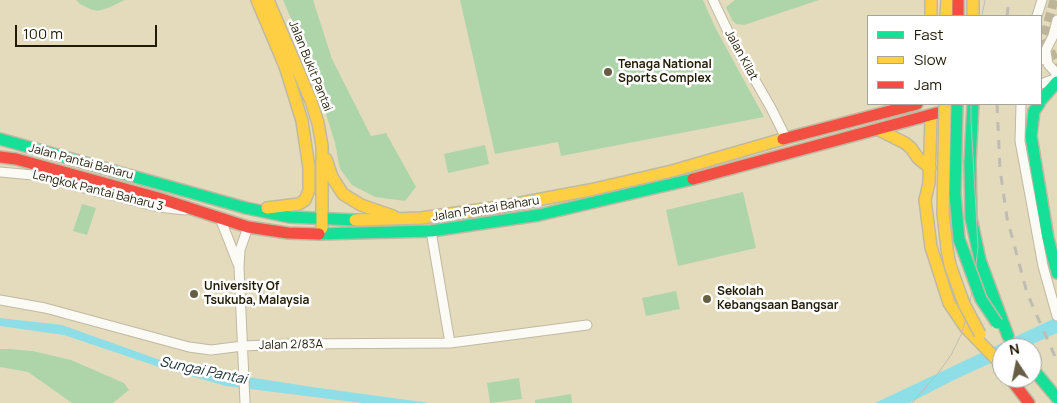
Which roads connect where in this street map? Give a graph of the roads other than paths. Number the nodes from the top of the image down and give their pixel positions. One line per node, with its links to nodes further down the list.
1 (257, 0): 42 (main road, Jalan Bukit Pantai)
2 (268, 0): 16 (main road, Jalan Bukit Pantai)
3 (277, 0): 16 (main road)
4 (713, 0): 34 (street, Jalan Kilat)
5 (931, 0): 10 (main road)
6 (947, 0): 11 (main road)
7 (958, 0): 12 (main road)
8 (973, 0): 13 (main road)
9 (1042, 0): 14 (street)
10 (931, 15)
11 (946, 15)
12 (958, 15)
13 (973, 15)
14 (1037, 15)
15 (1057, 20): 17 (street)
16 (287, 45): 36 (main road, Jalan Bukit Pantai)
17 (1046, 52): 18 (street); 19 (street)
18 (1042, 58)
19 (1057, 74)
20 (1057, 80): 21 (street); 22 (main road)
21 (1042, 84)
22 (1042, 99)
23 (879, 105): 32 (main road)
24 (913, 105): 32 (main road, Jalan Pantai Baharu)
25 (945, 105): 58 (main road, bridge)
26 (958, 105): 55 (main road, bridge)
27 (965, 105): 31 (main road, Jalan Pantai Baharu)
28 (973, 105): 38 (main road)
29 (1021, 105): 41 (street)
30 (1037, 105): 41 (main road)
31 (931, 109): 33 (main road, Jalan Pantai Baharu); 39 (main road)
32 (858, 119): 34 (main road, Jalan Pantai Baharu)
33 (877, 129): 39 (main road); 48 (main road, Jalan Pantai Baharu)
34 (786, 138): 45 (main road, Jalan Pantai Baharu)
35 (2, 140): 42 (main road, Jalan Pantai Baharu)
36 (322, 146): 45 (main road); 46 (main road, Jalan Bukit Pantai)
37 (0, 157): 43 (main road, Jalan Pantai Baharu)
38 (970, 162): 39 (main road); 55 (main road)
39 (930, 168): 59 (main road)
40 (0, 172): 43 (street, Lengkok Pantai Baharu 3)
41 (1032, 177): 51 (main road); 53 (street)
42 (246, 208): 46 (main road, Jalan Pantai Baharu)
43 (196, 210): 44 (main road, Jalan Pantai Baharu)
44 (220, 218): 47 (main road, Jalan Pantai Baharu); 50 (street)
45 (401, 219): 46 (main road, Jalan Pantai Baharu)
46 (323, 220): 49 (main road, Jalan Bukit Pantai)
47 (248, 227): 49 (main road, Jalan Pantai Baharu); 50 (street)
48 (431, 231): 49 (main road, Jalan Pantai Baharu); 56 (street)
49 (322, 234)
50 (239, 267): 57 (street)
51 (1057, 273)
52 (0, 300): 57 (street, Jalan 2/83A)
53 (1057, 316)
54 (587, 325): 56 (street, Jalan 2/83A)
55 (1008, 336)
56 (450, 343): 57 (street, Jalan 2/83A)
57 (243, 346): 63 (street)
58 (992, 353)
59 (992, 356)
60 (1042, 380): 62 (main road)
61 (1018, 388): 64 (main road)
62 (1057, 399): 65 (main road)
63 (245, 403)
64 (1029, 403)
65 (1048, 403)

